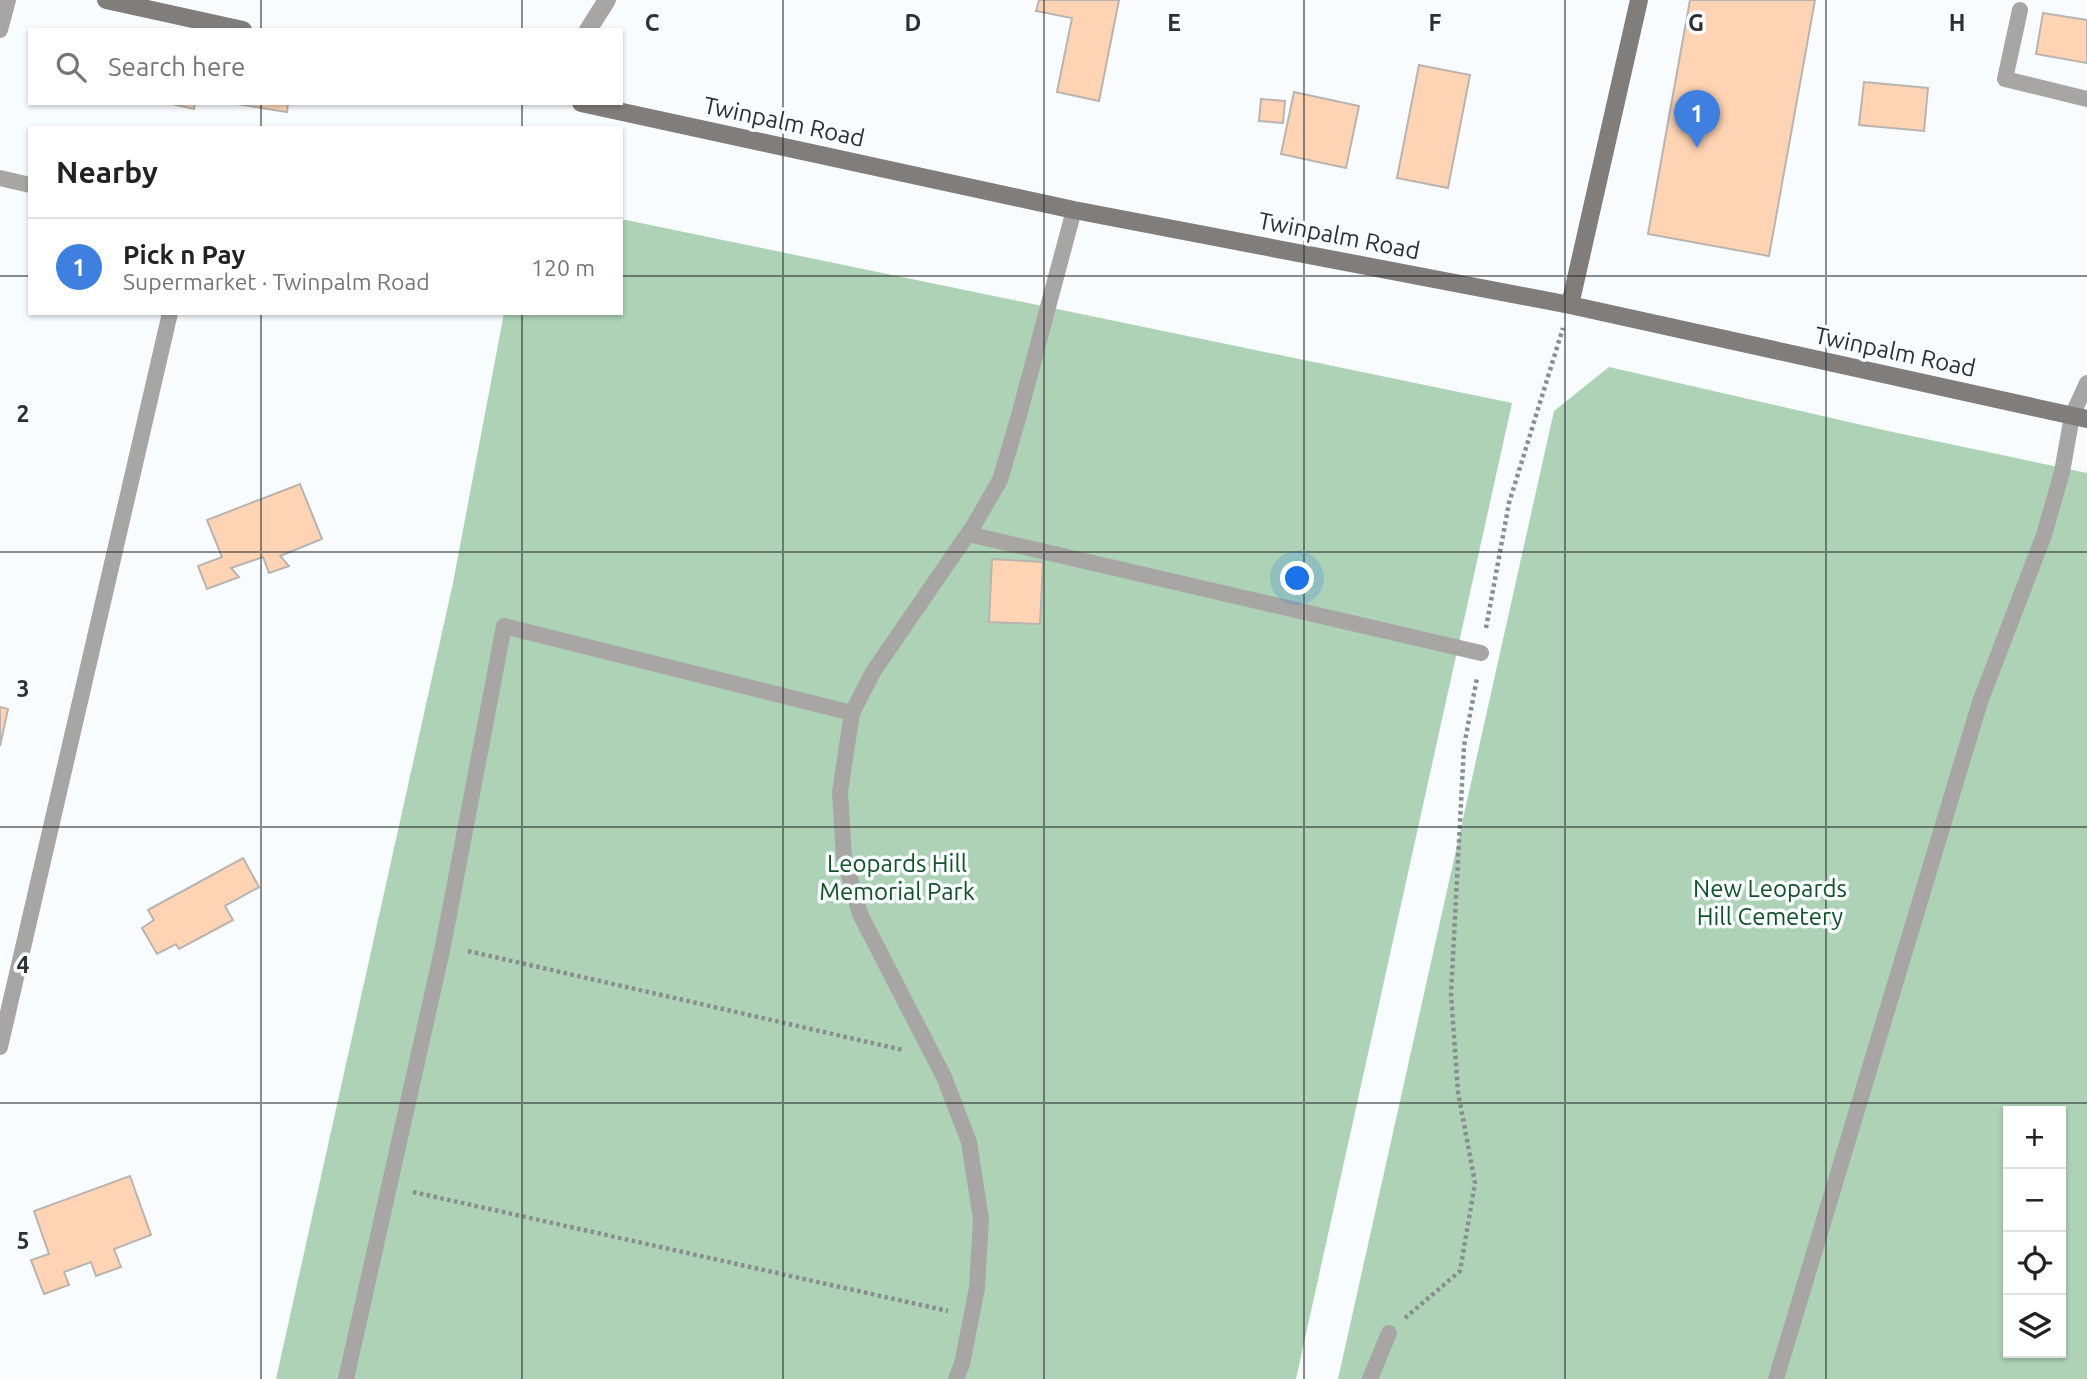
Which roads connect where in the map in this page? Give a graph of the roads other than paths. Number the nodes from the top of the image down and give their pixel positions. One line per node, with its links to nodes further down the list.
1 (8, 0): 8 (lane)
2 (106, 0): 6 (main road)
3 (607, 0): 7 (street)
4 (1639, 0): 14 (main road)
5 (2020, 10): 9 (lane)
6 (234, 28)
7 (588, 28)
8 (0, 30)
9 (2087, 99)
10 (590, 105): 13 (main road, Twinpalm Road)
11 (0, 178): 12 (lane)
12 (28, 185)
13 (1073, 210): 14 (main road, Twinpalm Road); 18 (lane)
14 (1570, 305): 17 (main road, Twinpalm Road)
15 (170, 315): 21 (lane)
16 (2087, 383): 17 (lane)
17 (2080, 417): 26 (lane)
18 (968, 534): 19 (lane); 20 (lane)
19 (1481, 653)
20 (852, 713): 23 (lane); 24 (lane)
21 (0, 1047)
22 (1389, 1333): 25 (lane)
23 (346, 1379)
24 (956, 1379)
25 (1370, 1379)
26 (1776, 1379)

